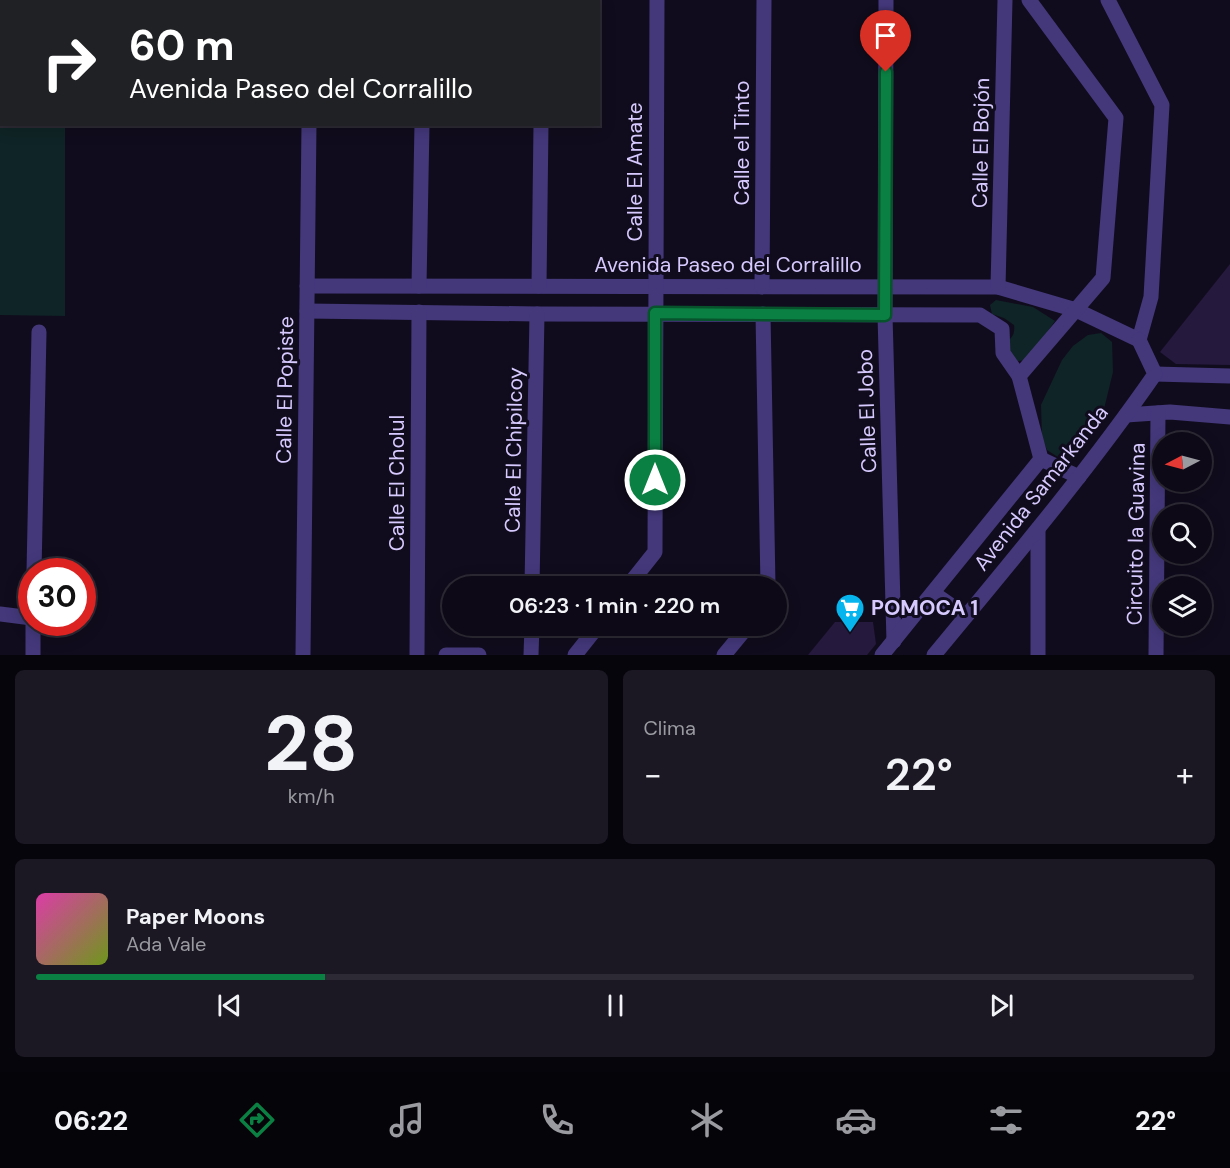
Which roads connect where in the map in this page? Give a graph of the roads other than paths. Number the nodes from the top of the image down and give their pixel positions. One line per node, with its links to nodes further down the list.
1 (657, 0): 13 (street, Calle El Amate)
2 (764, 0): 14 (street, Calle el Tinto)
3 (886, 0): 15 (street, Calle El Jobo)
4 (1005, 0): 16 (street, Calle El Bojón)
5 (1029, 0): 17 (street)
6 (1108, 0): 25 (street)
7 (309, 126): 10 (street, Calle El Popiste)
8 (422, 126): 11 (street)
9 (541, 126): 12 (street)
10 (307, 286): 11 (street, Avenida Paseo del Corralillo); 18 (street, Calle El Popiste)
11 (419, 286): 12 (street, Avenida Paseo del Corralillo)
12 (539, 286): 13 (street, Avenida Paseo del Corralillo)
13 (655, 287): 14 (street, Avenida Paseo del Corralillo); 20 (street, Calle El Amate)
14 (762, 287): 15 (street, Avenida Paseo del Corralillo)
15 (885, 287): 16 (street, Avenida Paseo del Corralillo); 23 (street, Calle El Jobo)
16 (998, 287): 17 (street, Avenida Paseo del Corralillo)
17 (1076, 310): 25 (street, Avenida Paseo del Corralillo); 27 (street)
18 (307, 311): 19 (street); 49 (street, Calle El Popiste)
19 (419, 312): 21 (street); 50 (street, Calle El Cholul)
20 (655, 313): 21 (street); 22 (street); 37 (street, Calle El Amate)
21 (537, 314): 36 (street, Calle El Chipilcoy)
22 (763, 314): 23 (street); 38 (street)
23 (885, 315): 27 (street); 47 (street, Calle El Jobo)
24 (39, 332): 35 (street)
25 (1139, 340): 26 (street)
26 (1155, 374): 28 (street); 30 (street, Avenida Samarkanda)
27 (1020, 376): 32 (street, Avenida Samarkanda)
28 (1230, 376)
29 (1158, 413): 30 (street); 31 (street); 59 (street, Circuito la Guavina)
30 (1126, 415): 33 (street, Avenida Samarkanda)
31 (1230, 417)
32 (1041, 459): 33 (street); 39 (street, Avenida Samarkanda)
33 (1078, 477): 34 (street, Avenida Samarkanda)
34 (1038, 529): 42 (street, Avenida Samarkanda); 58 (street)
35 (34, 558)
36 (532, 576)
37 (636, 576)
38 (768, 576)
39 (933, 593): 42 (street); 47 (street, Avenida Samarkanda)
40 (0, 614): 41 (street)
41 (18, 616)
42 (966, 616): 57 (street, Avenida Samarkanda)
43 (33, 636): 48 (street)
44 (532, 636): 53 (street)
45 (590, 636): 54 (street)
46 (740, 636): 55 (street)
47 (894, 641): 56 (street, Avenida Samarkanda)
48 (33, 655)
49 (303, 655)
50 (417, 655)
51 (446, 655): 52 (street)
52 (479, 655)
53 (531, 655)
54 (575, 655)
55 (724, 655)
56 (882, 655)
57 (933, 655)
58 (1038, 655)
59 (1156, 655)

